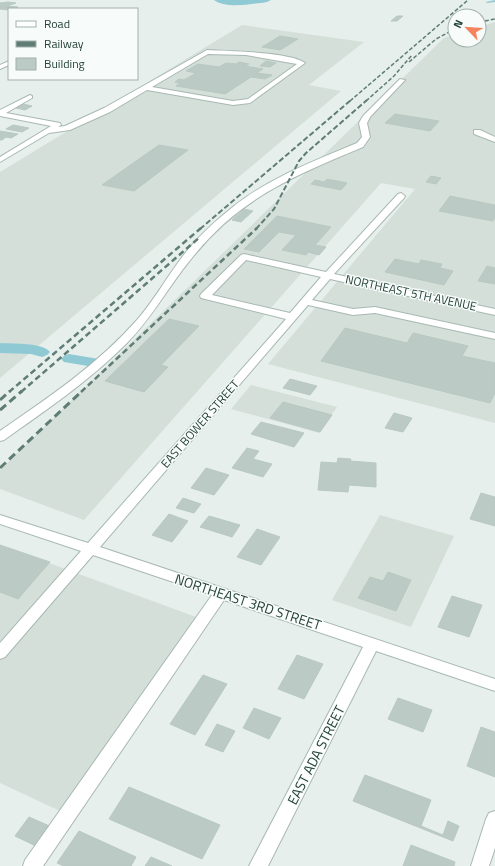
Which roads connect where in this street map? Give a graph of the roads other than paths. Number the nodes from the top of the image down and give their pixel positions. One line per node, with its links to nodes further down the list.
1 (402, 80): 15 (street)
2 (147, 88): 2 (street); 5 (street)
3 (30, 98): 4 (street)
4 (0, 114): 5 (street)
5 (48, 131): 8 (street)
6 (477, 132): 7 (street)
7 (495, 140)
8 (0, 160)
9 (401, 196): 10 (street, EAST BOWER STREET)
10 (328, 275): 11 (street, EAST BOWER STREET); 12 (street, NORTHEAST 5TH AVENUE); 13 (street, NORTHEAST 5TH AVENUE)
11 (305, 301): 13 (street, EAST BOWER STREET); 14 (street)
12 (495, 312)
13 (292, 317): 17 (street, EAST BOWER STREET)
14 (495, 336)
15 (0, 437)
16 (0, 519): 17 (street, NORTHEAST 3RD STREET)
17 (91, 549): 18 (street, NORTHEAST 3RD STREET); 20 (street, EAST BOWER STREET)
18 (221, 593): 19 (street, NORTHEAST 3RD STREET); 23 (street)
19 (373, 643): 21 (street, NORTHEAST 3RD STREET); 24 (street, EAST ADA STREET)
20 (0, 653)
21 (495, 683)
22 (495, 819): 25 (street)
23 (32, 866)
24 (258, 866)
25 (480, 866)

